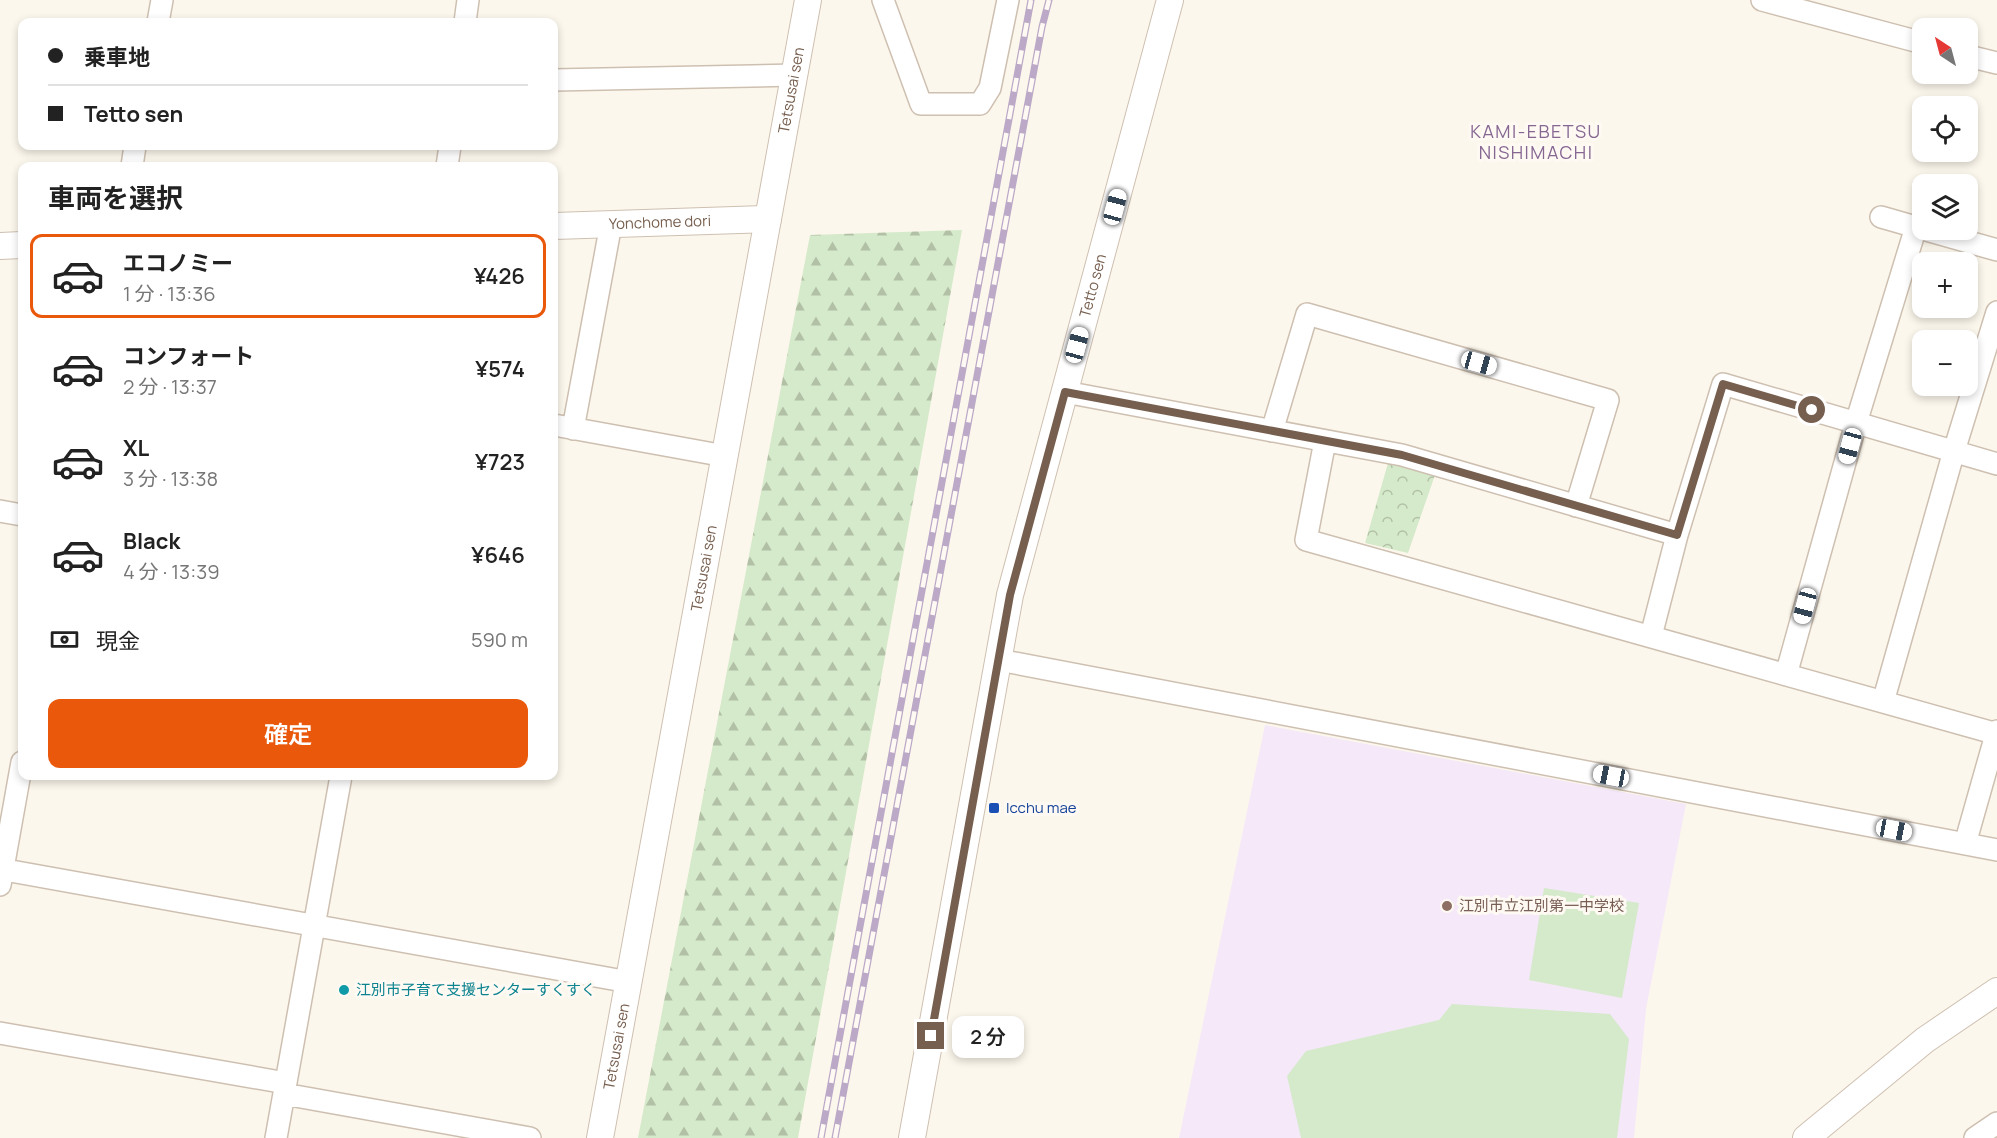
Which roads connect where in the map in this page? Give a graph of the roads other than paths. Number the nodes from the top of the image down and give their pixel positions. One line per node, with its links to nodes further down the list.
1 (162, 0): 9 (street)
2 (468, 0): 10 (street)
3 (808, 0): 14 (street, Tetsusai sen)
4 (882, 0): 5 (street)
5 (1008, 0)
6 (1170, 0): 27 (street, Tetto sen)
7 (1762, 0): 8 (street)
8 (1815, 7): 11 (street)
9 (159, 18)
10 (466, 18)
11 (1912, 40)
12 (1978, 58): 13 (street)
13 (1997, 63)
14 (795, 75): 15 (street); 17 (street, Tetsusai sen)
15 (558, 80)
16 (1881, 217): 19 (street)
17 (768, 219): 18 (street, Yonchome dori); 33 (street, Tetsusai sen)
18 (611, 225): 20 (street, Yonchome dori); 29 (street)
19 (1912, 225)
20 (558, 226)
21 (1918, 240): 28 (street)
22 (1963, 240): 25 (street)
23 (18, 245): 24 (street)
24 (0, 246)
25 (1997, 250)
26 (1997, 312): 32 (street)
27 (1065, 392): 30 (street); 40 (street, Tetto sen)
28 (1856, 423): 32 (street); 38 (street); 41 (street)
29 (563, 427): 33 (street)
30 (1272, 431): 31 (street); 35 (street)
31 (1325, 441): 35 (street); 39 (street)
32 (1954, 451): 34 (street); 42 (street)
33 (725, 456): 50 (street, Tetsusai sen)
34 (1997, 464)
35 (1576, 506): 38 (street)
36 (0, 511): 37 (street)
37 (18, 513)
38 (1677, 535): 39 (street)
39 (1651, 636): 41 (street)
40 (999, 660): 46 (street); 58 (street, Tetto sen)
41 (1786, 675): 42 (street)
42 (1883, 702): 43 (street)
43 (1997, 733): 46 (street)
44 (19, 780): 48 (street)
45 (340, 780): 49 (street)
46 (1965, 844): 47 (street)
47 (1997, 850)
48 (1, 875): 49 (street)
49 (314, 924): 50 (street); 53 (street)
50 (628, 982): 57 (street, Tetsusai sen)
51 (1997, 991): 59 (street)
52 (0, 1033): 53 (street)
53 (285, 1088): 55 (street); 56 (street)
54 (1997, 1123): 60 (street)
55 (276, 1138)
56 (530, 1138)
57 (600, 1138)
58 (912, 1138)
59 (1806, 1138)
60 (1974, 1138)

